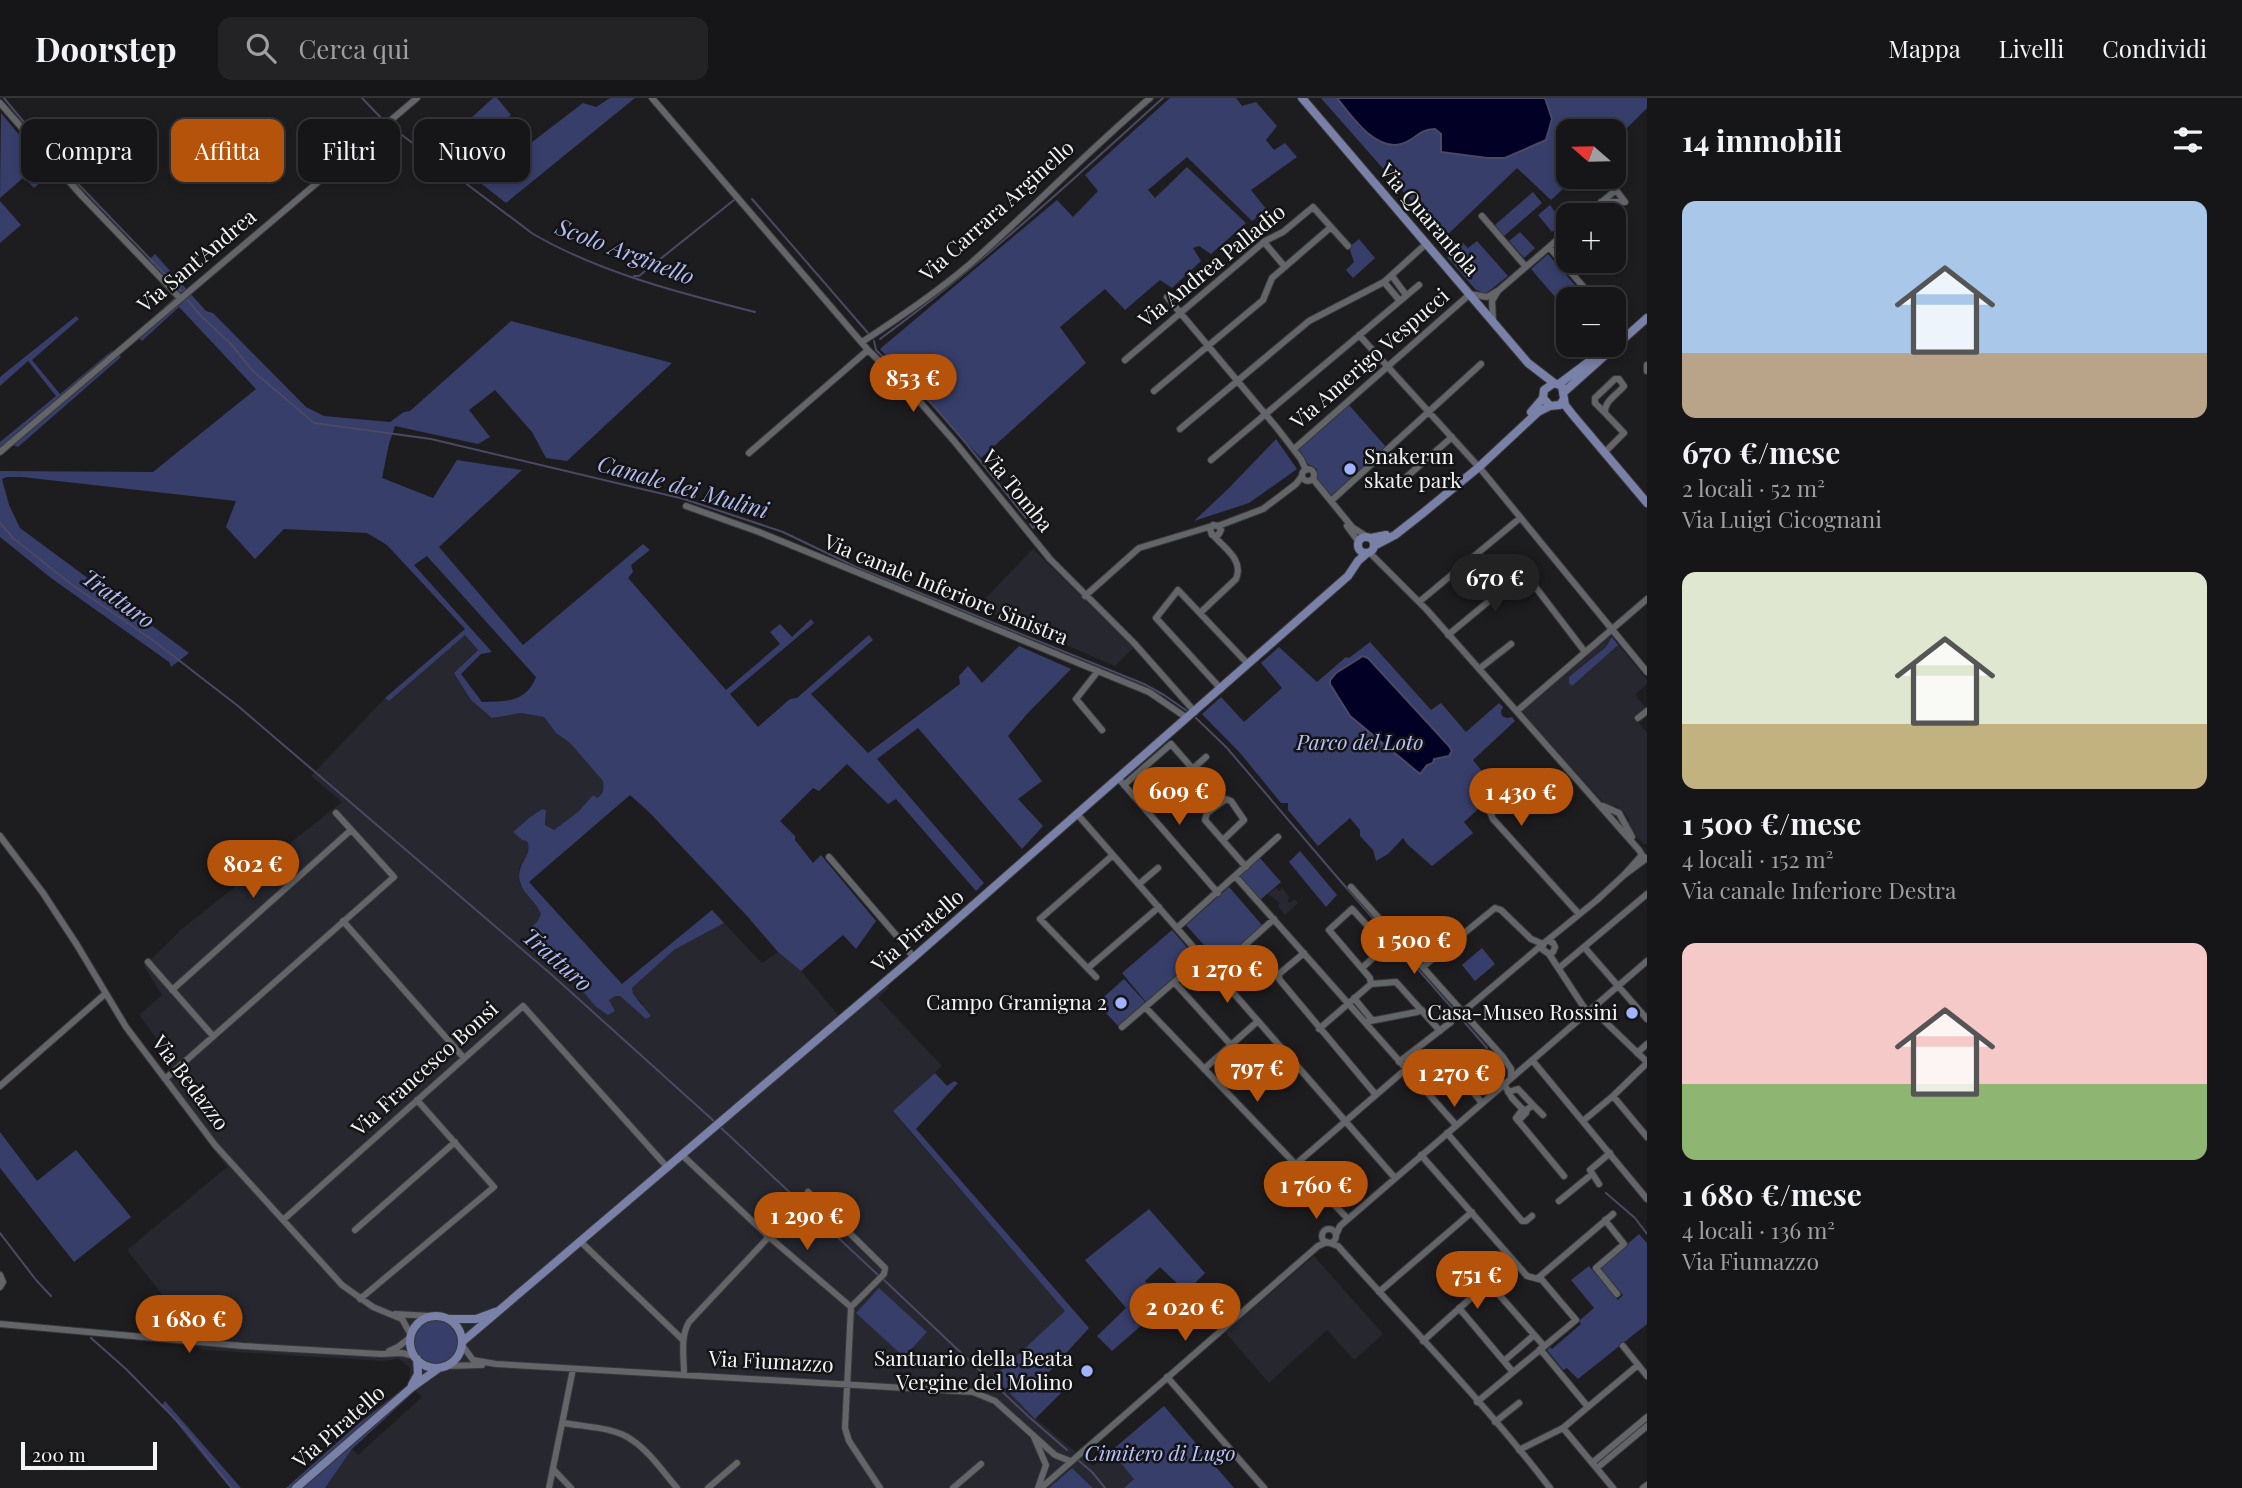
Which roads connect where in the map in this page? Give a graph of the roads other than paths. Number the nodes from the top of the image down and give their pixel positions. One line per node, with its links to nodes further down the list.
1 (416, 98): 22 (street, Via Sant'Andrea)
2 (652, 98): 32 (street, Via Tomba)
3 (1150, 98): 32 (street, Via Carrara Arginello)
4 (1302, 98): 10 (main road, Via Quarantola)
5 (0, 103): 22 (street)
6 (1482, 216): 14 (street)
7 (1331, 227): 9 (street, Via Andrea Palladio); 11 (street, Via Andrea Palladio); 13 (street)
8 (1556, 241): 12 (street)
9 (1264, 242): 13 (street); 26 (street, Via Andrea Palladio)
10 (1427, 243): 15 (street); 19 (main road, Via Quarantola)
11 (1348, 246)
12 (1549, 247): 14 (street); 18 (street)
13 (1285, 267): 33 (street)
14 (1526, 267): 23 (street)
15 (1392, 276): 16 (street); 20 (street)
16 (1384, 282): 24 (street); 42 (street)
17 (1419, 285): 20 (street)
18 (1584, 287)
19 (1469, 294): 23 (street); 25 (main road, Via Quarantola); 40 (street, Via Amerigo Vespucci)
20 (1406, 295): 24 (street)
21 (1167, 297): 26 (street)
22 (180, 298): 55 (street, Via Sant'Andrea)
23 (1490, 299): 25 (street); 29 (street)
24 (1400, 301): 31 (street)
25 (1480, 307): 29 (main road, Via Quarantola)
26 (1181, 313): 33 (street); 36 (street, Via Andrea Palladio)
27 (1647, 313): 30 (main road)
28 (1647, 318): 43 (main road)
29 (1493, 322): 37 (main road, Via Quarantola)
30 (1626, 330)
31 (1359, 335): 40 (street); 49 (street)
32 (862, 342): 34 (street, Via Tomba)
33 (1209, 346): 42 (street); 44 (street)
34 (868, 350): 56 (street); 67 (street, Via Tomba)
35 (1595, 357): 43 (main road)
36 (1125, 360)
37 (1528, 363): 43 (main road, Via Quarantola); 45 (main road, Via Quarantola)
38 (1481, 364): 47 (street)
39 (1647, 365): 41 (street)
40 (1388, 366): 47 (street); 53 (street, Via Amerigo Vespucci)
41 (1647, 371)
42 (1237, 380): 49 (street); 51 (street)
43 (1560, 389): 45 (main road); 46 (main road); 50 (main road)
44 (1154, 391)
45 (1544, 394): 46 (main road); 58 (main road)
46 (1553, 406): 50 (main road); 58 (main road)
47 (1429, 412): 52 (street); 61 (street)
48 (1605, 413): 48 (street); 54 (street)
49 (1266, 414): 53 (street); 57 (street)
50 (1572, 414): 62 (main road)
51 (1180, 429)
52 (1452, 437): 58 (street); 60 (street)
53 (1294, 449): 59 (street)
54 (1607, 450)
55 (0, 452)
56 (749, 453)
57 (1211, 460)
58 (1477, 465): 64 (street); 66 (main road)
59 (1308, 477): 61 (street); 65 (street); 66 (street)
60 (1403, 480)
61 (1331, 501): 66 (street)
62 (1647, 503)
63 (686, 506): 77 (street, Via canale Inferiore Sinistra)
64 (1520, 518): 69 (street); 71 (street)
65 (1213, 530): 67 (street); 70 (street)
66 (1367, 546): 69 (street); 75 (main road, Via Piratello)
67 (1085, 596): 82 (street, Via Tomba)
68 (1647, 599): 71 (street)
69 (1419, 602): 72 (street)
70 (1200, 613): 75 (street); 79 (street)
71 (1611, 629): 74 (street); 78 (street)
72 (1448, 635): 74 (street); 76 (street)
73 (1511, 644): 76 (street)
74 (1585, 652): 80 (street)
75 (1248, 664): 79 (main road, Via Piratello)
76 (1479, 669): 80 (street)
77 (1098, 671): 83 (street, Via canale Inferiore Sinistra); 85 (street)
78 (1647, 672)
79 (1221, 689): 82 (main road, Via Piratello)
80 (1517, 711): 98 (street)
81 (1647, 711): 84 (street)
82 (1195, 712): 83 (main road, Via Piratello)
83 (1187, 718): 89 (main road, Via Piratello)
84 (1638, 718)
85 (1102, 730)
86 (1206, 757): 87 (street)
87 (1192, 768): 88 (street); 89 (street)
88 (1180, 780)
89 (1122, 782): 92 (main road, Via Piratello); 105 (street)
90 (1486, 803): 108 (street)
91 (336, 813): 93 (street)
92 (1078, 815): 97 (street); 116 (main road, Via Piratello)
93 (351, 830): 110 (street); 128 (street)
94 (0, 836): 129 (street, Via Bedazzo)
95 (1278, 837): 100 (street)
96 (1223, 840): 96 (street); 100 (street)
97 (1113, 855): 103 (street); 120 (street)
98 (1645, 856): 108 (street)
99 (829, 857): 116 (street)
100 (1246, 867): 102 (street)
101 (1158, 868): 103 (street)
102 (1236, 877): 105 (street); 109 (street)
103 (1139, 884): 107 (street)
104 (1351, 887): 119 (street)
105 (1218, 893): 111 (street)
106 (1647, 894): 112 (street)
107 (1159, 907): 111 (street); 120 (street)
108 (1580, 914): 113 (street)
109 (1275, 919): 114 (street); 123 (street)
110 (343, 921): 142 (street); 148 (street)
111 (1177, 928): 115 (street)
112 (1584, 947): 122 (street); 127 (street)
113 (1549, 948): 119 (street); 122 (street); 133 (street)
114 (1304, 953): 130 (street); 140 (street)
115 (1202, 957): 123 (street); 125 (street)
116 (913, 958): 174 (main road, Via Piratello)
117 (1647, 961): 127 (street)
118 (148, 962): 128 (street)
119 (1424, 966): 133 (street)
120 (1088, 968): 124 (street)
121 (1362, 968): 121 (street); 126 (street)
122 (1559, 968): 134 (street)
123 (1215, 972): 136 (street)
124 (1096, 976)
125 (1174, 982): 131 (street); 144 (street)
126 (1371, 984): 130 (street); 132 (street)
127 (1619, 986): 134 (street); 135 (street)
128 (172, 990): 142 (street)
129 (105, 994): 156 (street, Via Bedazzo); 158 (street)
130 (1351, 1001): 137 (street); 140 (street)
131 (1145, 1007): 139 (street); 153 (street)
132 (1422, 1010): 137 (street); 141 (street)
133 (1464, 1011): 147 (street)
134 (1587, 1012): 145 (street); 149 (street)
135 (1647, 1018)
136 (1258, 1021): 144 (street); 167 (street)
137 (1368, 1021): 150 (street)
138 (1451, 1022): 141 (street)
139 (1122, 1027)
140 (1319, 1029): 160 (street)
141 (1440, 1031): 150 (street)
142 (214, 1035): 156 (street)
143 (1647, 1044): 145 (street)
144 (1231, 1045): 153 (street)
145 (1637, 1053): 151 (street)
146 (1445, 1057): 163 (street)
147 (1503, 1057): 152 (street); 155 (street)
148 (464, 1058): 162 (street, Via Francesco Bonsi); 177 (street, Via Francesco Bonsi)
149 (1532, 1060): 152 (street); 168 (street)
150 (1399, 1062): 154 (street)
151 (1647, 1063): 161 (street)
152 (1524, 1066): 155 (street)
153 (1204, 1069): 176 (street)
154 (1406, 1069): 160 (street); 169 (street)
155 (1511, 1078): 157 (street)
156 (165, 1079): 191 (street, Via Bedazzo)
157 (1504, 1084): 159 (street); 163 (street)
158 (0, 1086)
159 (1508, 1092): 164 (street); 165 (street)
160 (1376, 1095): 167 (street)
161 (1613, 1097): 168 (street); 171 (street)
162 (417, 1100): 172 (street); 191 (street, Via Francesco Bonsi)
163 (1482, 1103): 169 (street)
164 (1532, 1105): 165 (street); 166 (street)
165 (1524, 1110): 179 (street)
166 (1543, 1115)
167 (1346, 1120): 176 (street); 180 (street)
168 (1583, 1121): 173 (street)
169 (1456, 1125): 170 (street)
170 (1447, 1133): 175 (street); 189 (street)
171 (1647, 1137)
172 (455, 1142): 193 (street); 206 (street)
173 (1610, 1153): 178 (street); 182 (street)
174 (682, 1155): 177 (main road, Via Piratello); 195 (street)
175 (1421, 1155): 180 (street); 187 (street)
176 (1296, 1164): 190 (street)
177 (668, 1168): 197 (main road, Via Piratello)
178 (1592, 1174): 181 (street); 185 (street)
179 (1564, 1176)
180 (1395, 1178): 190 (street)
181 (1599, 1184)
182 (1644, 1190): 184 (street)
183 (808, 1192): 208 (street)
184 (1647, 1199)
185 (1559, 1201)
186 (795, 1209): 195 (street)
187 (1472, 1212): 199 (street); 204 (street)
188 (1614, 1214): 192 (street)
189 (1532, 1216)
190 (1348, 1219): 194 (street)
191 (283, 1220): 206 (street, Via Bedazzo)
192 (1605, 1220): 201 (street); 205 (street)
193 (355, 1230)
194 (1334, 1234): 196 (street); 196 (street); 198 (street)
195 (768, 1236): 208 (street); 216 (street)
196 (1327, 1240): 198 (street); 231 (street)
197 (582, 1242): 207 (main road, Via Piratello); 216 (street)
198 (1338, 1246): 204 (street)
199 (1513, 1260): 201 (street); 202 (street)
200 (0, 1275): 203 (street)
201 (1538, 1278): 220 (street)
202 (1488, 1282): 209 (street); 214 (street)
203 (0, 1287)
204 (1379, 1292): 217 (street)
205 (1617, 1294)
206 (360, 1300): 210 (street, Via Bedazzo)
207 (512, 1301): 212 (main road, Via Piratello); 218 (main road, Via Piratello)
208 (851, 1307): 232 (street)
209 (1459, 1308): 217 (street); 223 (street)
210 (392, 1313): 211 (street, Via Bedazzo); 215 (street, Via Bedazzo)
211 (432, 1316): 212 (main road); 215 (main road)
212 (448, 1319): 218 (main road)
213 (0, 1324): 221 (street)
214 (1534, 1335): 220 (street); 223 (street)
215 (411, 1336): 221 (street); 222 (main road)
216 (683, 1340): 229 (street)
217 (1423, 1341): 234 (street)
218 (462, 1344): 224 (street, Via Fiumazzo); 226 (main road)
219 (1623, 1346): 225 (street)
220 (1542, 1348): 228 (street); 236 (street)
221 (381, 1354): 222 (street)
222 (416, 1358): 226 (main road); 233 (main road, Via Piratello)
223 (1504, 1361): 228 (street)
224 (496, 1364): 226 (street, Via Fiumazzo); 227 (street, Via Fiumazzo)
225 (1638, 1365): 230 (street); 236 (street)
226 (442, 1367): 233 (main road, Via Piratello)
227 (573, 1368): 229 (street, Via Fiumazzo); 239 (street)
228 (1513, 1372): 234 (street)
229 (684, 1374): 232 (street, Via Fiumazzo)
230 (1647, 1376)
231 (1167, 1377): 245 (street); 261 (street)
232 (847, 1384): 242 (street, Via Fiumazzo); 258 (street)
233 (406, 1393): 253 (main road, Via Piratello)
234 (1477, 1402): 238 (street)
235 (1519, 1403): 238 (street)
236 (1588, 1407): 241 (street)
237 (1647, 1417): 249 (street)
238 (1495, 1422): 243 (street)
239 (564, 1423): 250 (street); 256 (street)
240 (1647, 1426): 249 (street)
241 (1563, 1428): 243 (street); 249 (street)
242 (1031, 1432): 244 (street, Via Fiumazzo); 248 (street, Via Fiumazzo)
243 (1519, 1450): 262 (street)
244 (1055, 1455): 245 (street, Via Fiumazzo); 251 (street)
245 (1070, 1461): 251 (street)
246 (737, 1463): 257 (street)
247 (981, 1464): 259 (street)
248 (1046, 1465): 251 (street); 260 (street)
249 (1594, 1466): 263 (street)
250 (554, 1470): 254 (street); 255 (street)
251 (1059, 1472): 260 (street)
252 (1647, 1485): 264 (street)
253 (296, 1488)
254 (550, 1488)
255 (571, 1488)
256 (677, 1488)
257 (708, 1488)
258 (880, 1488)
259 (953, 1488)
260 (1040, 1488)
261 (1264, 1488)
262 (1550, 1488)
263 (1613, 1488)
264 (1643, 1488)

